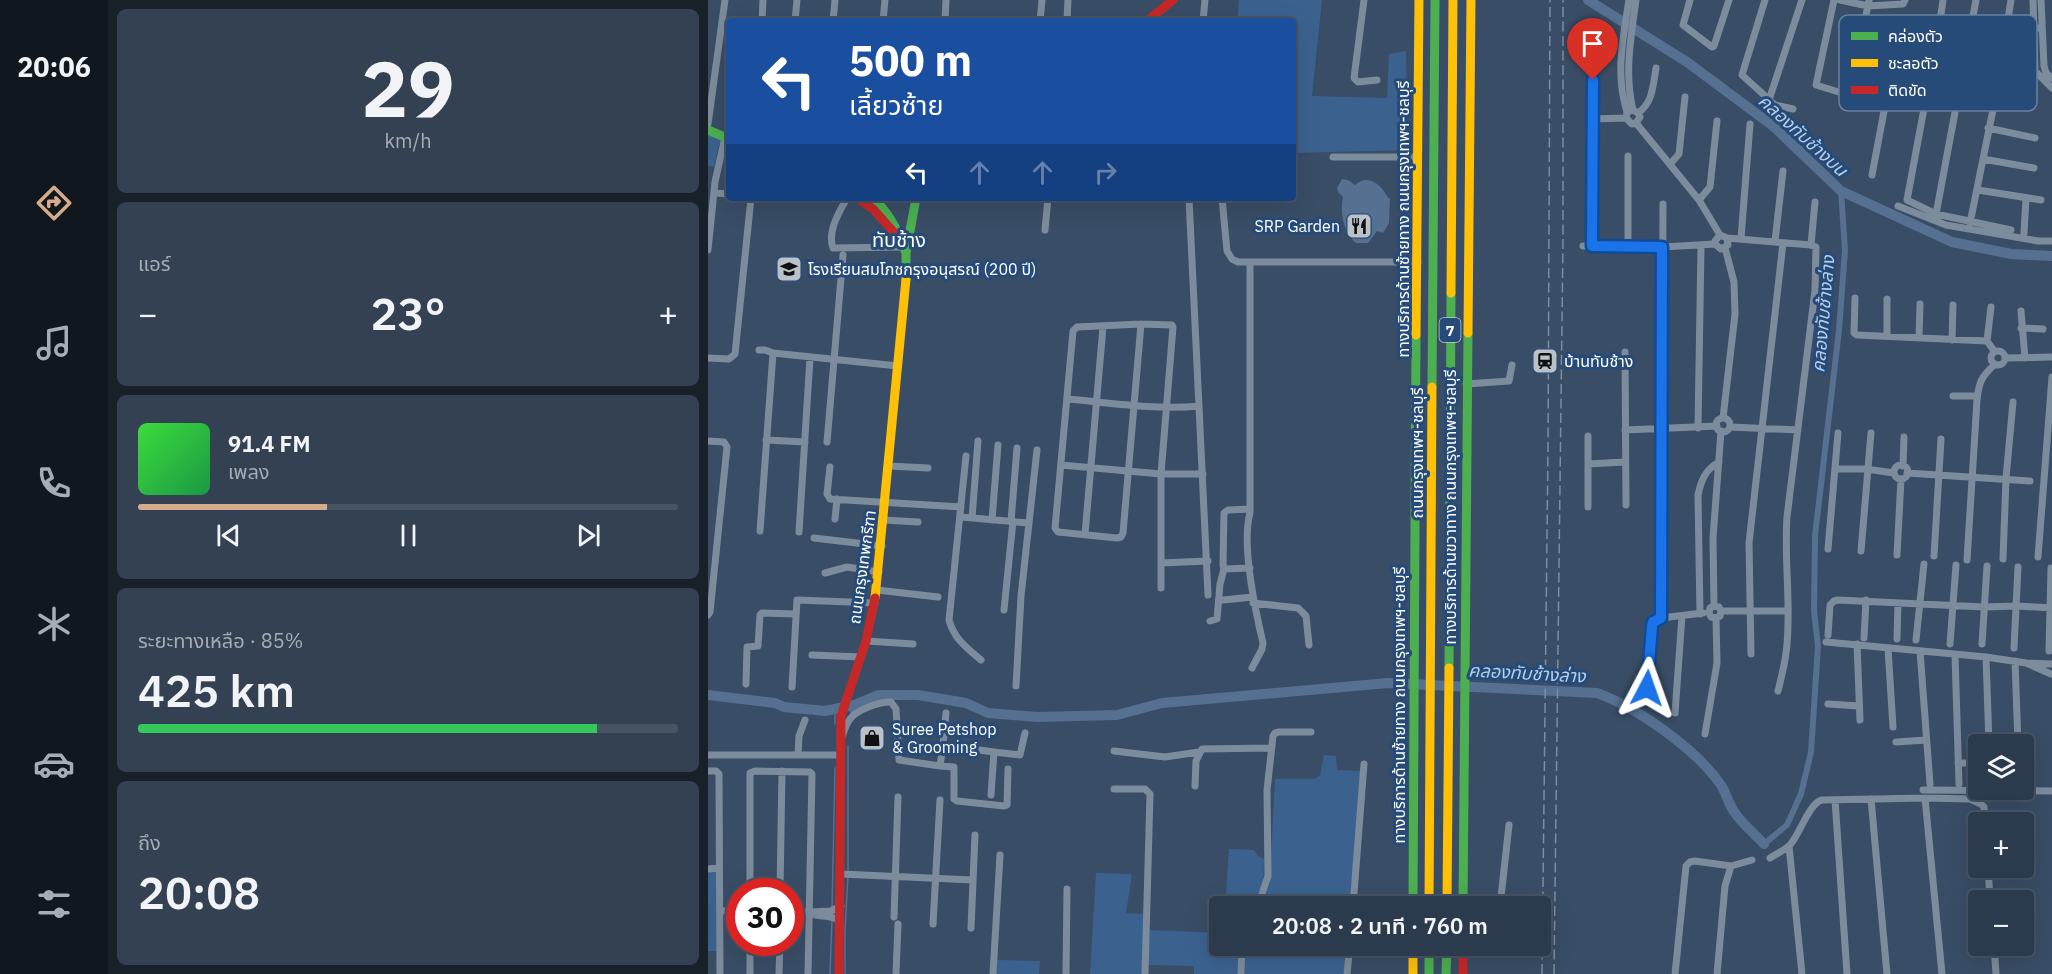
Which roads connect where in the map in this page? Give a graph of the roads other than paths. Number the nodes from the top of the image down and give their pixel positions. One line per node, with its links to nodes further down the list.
1 (725, 0): 65 (street)
2 (764, 0): 35 (street)
3 (797, 0): 36 (street)
4 (835, 0): 37 (street)
5 (885, 0): 38 (street)
6 (946, 0): 39 (street)
7 (1042, 0): 40 (street)
8 (1068, 0): 41 (street)
9 (1173, 0): 42 (main road)
10 (1205, 0): 43 (street)
11 (1364, 0): 52 (street)
12 (1419, 0): 75 (main road, ทางบริการด้านซ้ายทาง ถนนกรุงเทพฯ-ชลบุรี)
13 (1436, 0): 354 (main road, ถนนกรุงเทพฯ-ชลบุรี / 7)
14 (1453, 0): 355 (main road, ถนนกรุงเทพฯ-ชลบุรี / 7)
15 (1471, 0): 148 (main road, ทางบริการด้านขวาทาง ถนนกรุงเทพฯ-ชลบุรี)
16 (1629, 0): 47 (street)
17 (1636, 0): 47 (street)
18 (1690, 0): 19 (street)
19 (1729, 0)
20 (1765, 0): 56 (street)
21 (1802, 0): 56 (street)
22 (1834, 0): 54 (street)
23 (1840, 0): 30 (street)
24 (1905, 0): 30 (street)
25 (1943, 0): 31 (street)
26 (1976, 0): 32 (street)
27 (2011, 0): 33 (street)
28 (2033, 0): 34 (street)
29 (2041, 0): 46 (street)
30 (1869, 3)
31 (1941, 15)
32 (1974, 15)
33 (2009, 15)
34 (2036, 15)
35 (762, 18)
36 (795, 18)
37 (833, 18)
38 (883, 18)
39 (945, 18)
40 (1040, 18)
41 (1067, 18)
42 (1151, 18)
43 (1203, 18)
44 (1594, 22): 63 (street)
45 (2037, 23): 46 (street)
46 (2038, 29): 48 (street); 51 (street)
47 (1627, 39): 62 (street)
48 (2037, 50)
49 (1656, 68): 62 (street)
50 (2037, 72): 53 (street)
51 (2052, 78)
52 (1377, 80)
53 (2052, 88)
54 (1839, 93)
55 (1685, 97): 77 (street)
56 (1769, 100): 57 (street)
57 (1792, 109)
58 (1883, 111): 80 (street)
59 (1923, 111): 98 (street)
60 (1956, 111): 98 (street)
61 (1992, 111): 67 (street)
62 (1631, 113): 63 (street); 77 (street)
63 (1593, 119): 110 (street)
64 (1718, 121): 85 (street)
65 (708, 124): 69 (main road)
66 (1750, 124): 104 (street)
67 (1988, 128): 71 (street); 76 (street)
68 (708, 130): 70 (main road)
69 (726, 135)
70 (726, 135)
71 (2035, 138)
72 (726, 142): 82 (street)
73 (1628, 156): 111 (street)
74 (1333, 157): 75 (street)
75 (1418, 157): 119 (main road, ทางบริการด้านซ้ายทาง ถนนกรุงเทพฯ-ชลบุรี)
76 (1983, 159): 78 (street); 81 (street)
77 (1671, 163): 85 (street)
78 (2034, 168)
79 (1783, 171): 106 (street)
80 (1872, 175)
81 (1978, 190): 84 (street); 99 (street)
82 (714, 193): 83 (street); 116 (street)
83 (726, 194)
84 (2026, 198): 86 (street); 102 (street)
85 (1699, 200): 103 (street)
86 (2041, 200)
87 (751, 201): 139 (street)
88 (844, 201): 113 (street)
89 (861, 201): 113 (main road)
90 (876, 201): 113 (main road)
91 (915, 201): 113 (main road, ถนนกรุงเทพกรีฑา)
92 (1048, 201): 100 (street)
93 (1189, 201): 155 (street)
94 (1222, 201): 118 (street)
95 (1815, 202): 108 (street)
96 (1663, 204): 114 (street)
97 (1898, 206): 105 (street)
98 (1936, 214): 99 (street)
99 (1970, 223): 101 (street)
100 (1045, 230)
101 (2011, 230)
102 (2024, 233)
103 (1724, 237): 104 (street); 107 (street); 115 (street)
104 (1741, 238): 106 (street)
105 (2052, 241)
106 (1779, 242): 108 (street); 159 (street)
107 (1715, 244): 112 (street); 115 (street)
108 (1811, 245): 164 (street)
109 (1583, 246): 110 (street)
110 (1592, 246): 111 (street)
111 (1628, 246): 114 (street)
112 (1701, 246): 114 (street); 160 (street)
113 (904, 247): 145 (main road, ถนนกรุงเทพกรีฑา)
114 (1662, 247): 161 (street)
115 (1725, 248): 157 (street)
116 (708, 250)
117 (843, 255): 143 (street)
118 (1250, 262): 119 (street); 205 (street)
119 (1418, 262): 353 (main road, ทางบริการด้านซ้ายทาง ถนนกรุงเทพฯ-ชลบุรี)
120 (1855, 298): 130 (street)
121 (1887, 299): 130 (street)
122 (1920, 304): 131 (street)
123 (1953, 305): 132 (street)
124 (1991, 307): 133 (street)
125 (2021, 311): 128 (street)
126 (1141, 324): 127 (street); 154 (street); 156 (street)
127 (1103, 327): 151 (street); 152 (street)
128 (2021, 328): 129 (street); 142 (street)
129 (2043, 329)
130 (1887, 336): 131 (street)
131 (1920, 338): 132 (street)
132 (1952, 340): 133 (street)
133 (1987, 341): 136 (street)
134 (759, 350): 137 (street)
135 (1625, 352): 163 (street)
136 (1995, 352): 141 (street); 144 (street)
137 (773, 353): 140 (street); 170 (street)
138 (2052, 357): 142 (street)
139 (708, 358)
140 (810, 358): 143 (street); 173 (street)
141 (2005, 358): 142 (street); 144 (street)
142 (2025, 358)
143 (834, 361): 145 (street); 174 (street)
144 (1995, 364): 150 (street)
145 (898, 366): 183 (main road, ถนนกรุงเทพกรีฑา)
146 (1512, 366): 148 (street)
147 (2052, 376): 223 (street)
148 (1466, 384): 356 (main road, ทางบริการด้านขวาทาง ถนนกรุงเทพฯ-ชลบุรี)
149 (1953, 396): 150 (street)
150 (1977, 396): 196 (street)
151 (1068, 399): 152 (street); 182 (street)
152 (1097, 402): 154 (street); 187 (street)
153 (2013, 402): 197 (street)
154 (1133, 406): 156 (street); 190 (street)
155 (1199, 406): 156 (street); 194 (street)
156 (1166, 407): 193 (street)
157 (1723, 418): 158 (street); 162 (street)
158 (1730, 427): 159 (street); 162 (street)
159 (1763, 427): 164 (street); 255 (street)
160 (1698, 428): 161 (street); 162 (street)
161 (1661, 429): 163 (street); 261 (street)
162 (1719, 429): 180 (street)
163 (1625, 430): 179 (street)
164 (1798, 430): 254 (street)
165 (1838, 433): 188 (street)
166 (1870, 433): 189 (street)
167 (1588, 436): 181 (street)
168 (1904, 437): 184 (street)
169 (1941, 439): 195 (street)
170 (766, 440): 173 (street); 214 (street)
171 (708, 441): 259 (street)
172 (978, 441): 207 (street)
173 (805, 442): 215 (street)
174 (826, 442)
175 (998, 445): 210 (street)
176 (1017, 448): 211 (street)
177 (1037, 450): 213 (street)
178 (966, 456): 203 (street)
179 (1625, 462): 181 (street); 202 (street)
180 (1719, 462): 248 (street); 258 (street)
181 (1588, 464): 204 (street)
182 (1061, 465): 187 (street); 216 (street)
183 (889, 466): 186 (street); 201 (main road, ถนนกรุงเทพกรีฑา)
184 (1903, 466): 191 (street); 192 (street)
185 (830, 467): 200 (street)
186 (928, 468)
187 (1092, 468): 190 (street); 216 (street)
188 (1835, 469): 189 (street); 219 (street)
189 (1866, 470): 191 (street); 220 (street)
190 (1128, 471): 193 (street); 216 (street)
191 (1894, 473): 198 (street)
192 (1907, 473): 195 (street); 198 (street)
193 (1161, 474): 194 (street); 227 (street)
194 (1203, 474): 226 (street)
195 (1938, 476): 196 (street); 222 (street)
196 (1973, 478): 197 (street); 225 (street)
197 (2006, 478): 199 (street); 224 (street)
198 (1901, 479): 221 (street)
199 (2030, 481)
200 (837, 499): 201 (street); 208 (street)
201 (886, 501): 203 (street); 209 (main road, ถนนกรุงเทพกรีฑา)
202 (1626, 505)
203 (961, 507): 206 (street)
204 (1588, 507)
205 (1250, 509): 232 (street); 234 (street)
206 (961, 517): 207 (street); 282 (street)
207 (972, 518): 210 (street)
208 (835, 519)
209 (884, 520): 212 (street); 218 (main road, ถนนกรุงเทพกรีฑา)
210 (992, 520): 211 (street)
211 (1012, 521): 213 (street); 252 (street)
212 (918, 522)
213 (1029, 523): 289 (street)
214 (760, 531)
215 (799, 532)
216 (1085, 534)
217 (814, 538): 218 (street)
218 (882, 546): 235 (main road, ถนนกรุงเทพกรีฑา)
219 (1828, 549)
220 (1860, 551)
221 (1897, 555)
222 (1934, 556)
223 (2038, 557)
224 (2003, 559)
225 (1967, 560)
226 (1208, 561): 227 (street); 239 (street)
227 (1161, 563): 237 (street)
228 (1924, 564): 246 (street)
229 (1956, 565): 247 (street)
230 (1987, 566): 250 (street)
231 (2018, 567): 249 (street)
232 (1250, 568): 234 (street); 242 (street)
233 (2051, 568): 251 (street)
234 (1224, 569): 263 (street)
235 (879, 572): 236 (street); 238 (main road, ถนนกรุงเทพกรีฑา)
236 (825, 573)
237 (1161, 588)
238 (877, 590): 240 (street); 244 (main road, ถนนกรุงเทพกรีฑา)
239 (1208, 595)
240 (938, 597)
241 (1223, 600): 242 (street)
242 (1253, 600): 272 (street); 286 (street)
243 (1866, 600): 245 (street); 264 (street); 269 (street)
244 (875, 603): 257 (street); 267 (main road, ถนนกรุงเทพกรีฑา)
245 (1898, 603): 246 (street); 265 (street)
246 (1920, 603): 247 (street); 266 (street)
247 (1953, 605): 250 (street); 270 (street)
248 (1714, 606): 253 (street); 256 (street)
249 (2017, 606): 250 (street); 251 (street); 274 (street)
250 (1984, 607): 271 (street)
251 (2052, 608): 276 (street)
252 (1004, 610)
253 (1721, 611): 255 (street); 262 (street)
254 (1787, 611): 255 (street); 292 (street)
255 (1752, 612): 277 (street)
256 (1709, 613): 258 (street); 262 (street)
257 (796, 614): 288 (street); 290 (street)
258 (1700, 614): 260 (street)
259 (708, 615)
260 (1682, 616): 261 (street); 296 (street)
261 (1661, 618): 291 (street)
262 (1716, 618): 302 (street)
263 (1210, 621)
264 (1864, 638)
265 (1897, 639)
266 (1916, 640)
267 (866, 641): 268 (street); 280 (main road, ถนนกรุงเทพกรีฑา)
268 (913, 644)
269 (1857, 644): 273 (street); 294 (street)
270 (1950, 644)
271 (1982, 644)
272 (1309, 645)
273 (1888, 648): 275 (street); 299 (street)
274 (2014, 648)
275 (1920, 651): 279 (street); 306 (street)
276 (2049, 651)
277 (1752, 654)
278 (812, 655): 280 (street)
279 (1955, 655): 281 (street); 316 (street)
280 (861, 657): 305 (main road, ถนนกรุงเทพกรีฑา)
281 (1986, 657): 283 (street); 303 (street)
282 (981, 660)
283 (2015, 661): 284 (street); 304 (street)
284 (2026, 663): 285 (street); 287 (street)
285 (2052, 665): 287 (street)
286 (1252, 668)
287 (2051, 675)
288 (746, 684)
289 (1016, 686)
290 (792, 687)
291 (1647, 688)
292 (1778, 691)
293 (1828, 704): 294 (street)
294 (1859, 705): 298 (street)
295 (946, 713): 308 (street)
296 (1675, 713)
297 (805, 720): 314 (street)
298 (1860, 720)
299 (1893, 727)
300 (1311, 732): 309 (street)
301 (1025, 733): 311 (street)
302 (1705, 734)
303 (1989, 734)
304 (2018, 734)
305 (841, 740): 315 (main road, ถนนกรุงเทพกรีฑา); 319 (street)
306 (1926, 740): 307 (street); 323 (street)
307 (1896, 742)
308 (944, 745): 311 (street); 319 (street)
309 (1271, 748): 312 (street); 351 (street)
310 (1114, 751): 312 (street)
311 (994, 752): 329 (street)
312 (1199, 752): 325 (street)
313 (708, 755): 314 (street)
314 (798, 755): 315 (street)
315 (841, 755): 344 (main road, ถนนกรุงเทพกรีฑา)
316 (1958, 763): 317 (street); 324 (street)
317 (1968, 763)
318 (1364, 764): 352 (street)
319 (940, 766): 320 (street)
320 (1008, 769)
321 (708, 771): 343 (street)
322 (782, 771): 346 (street); 347 (street); 362 (street)
323 (1930, 784)
324 (1959, 784)
325 (1195, 786)
326 (1114, 789): 383 (street)
327 (2052, 791): 328 (street)
328 (1924, 794): 331 (street); 334 (street); 395 (street)
329 (991, 795)
330 (898, 797): 345 (street)
331 (1871, 799): 333 (street); 394 (street)
332 (940, 800): 348 (street)
333 (1835, 800): 337 (street); 393 (street)
334 (1984, 812)
335 (1509, 825): 357 (street)
336 (975, 835): 349 (street)
337 (1789, 846): 339 (street); 392 (street)
338 (999, 855): 381 (street)
339 (1770, 858)
340 (1752, 860): 341 (street)
341 (1731, 866): 390 (street); 391 (street)
342 (708, 868): 343 (street)
343 (720, 868): 359 (street)
344 (843, 874): 345 (street); 358 (main road, ถนนกรุงเทพกรีฑา)
345 (895, 876): 348 (street); 380 (street)
346 (750, 878)
347 (780, 878)
348 (935, 878): 349 (street); 364 (street)
349 (973, 880): 365 (street)
350 (1067, 889): 382 (street)
351 (1261, 896)
352 (1354, 896)
353 (1413, 896)
354 (1429, 896)
355 (1447, 896)
356 (1463, 896)
357 (1501, 896)
358 (841, 906): 362 (street); 363 (main road, ถนนกรุงเทพกรีฑา)
359 (720, 911): 360 (street); 375 (street)
360 (726, 911)
361 (804, 913): 362 (street)
362 (809, 913): 363 (street); 378 (street)
363 (840, 921): 379 (main road, ถนนกรุงเทพกรีฑา)
364 (933, 924)
365 (971, 928)
366 (750, 956): 376 (street)
367 (780, 956): 377 (street)
368 (1242, 956): 384 (street)
369 (1349, 956): 385 (street)
370 (1413, 956): 386 (main road)
371 (1429, 956): 387 (main road)
372 (1447, 956): 388 (main road)
373 (1463, 956): 389 (main road)
374 (1995, 956): 396 (street)
375 (720, 974)
376 (750, 974)
377 (779, 974)
378 (808, 974)
379 (839, 974)
380 (896, 974)
381 (993, 974)
382 (1066, 974)
383 (1145, 974)
384 (1241, 974)
385 (1347, 974)
386 (1413, 974)
387 (1429, 974)
388 (1446, 974)
389 (1463, 974)
390 (1675, 974)
391 (1717, 974)
392 (1802, 974)
393 (1847, 974)
394 (1887, 974)
395 (1942, 974)
396 (1996, 974)

